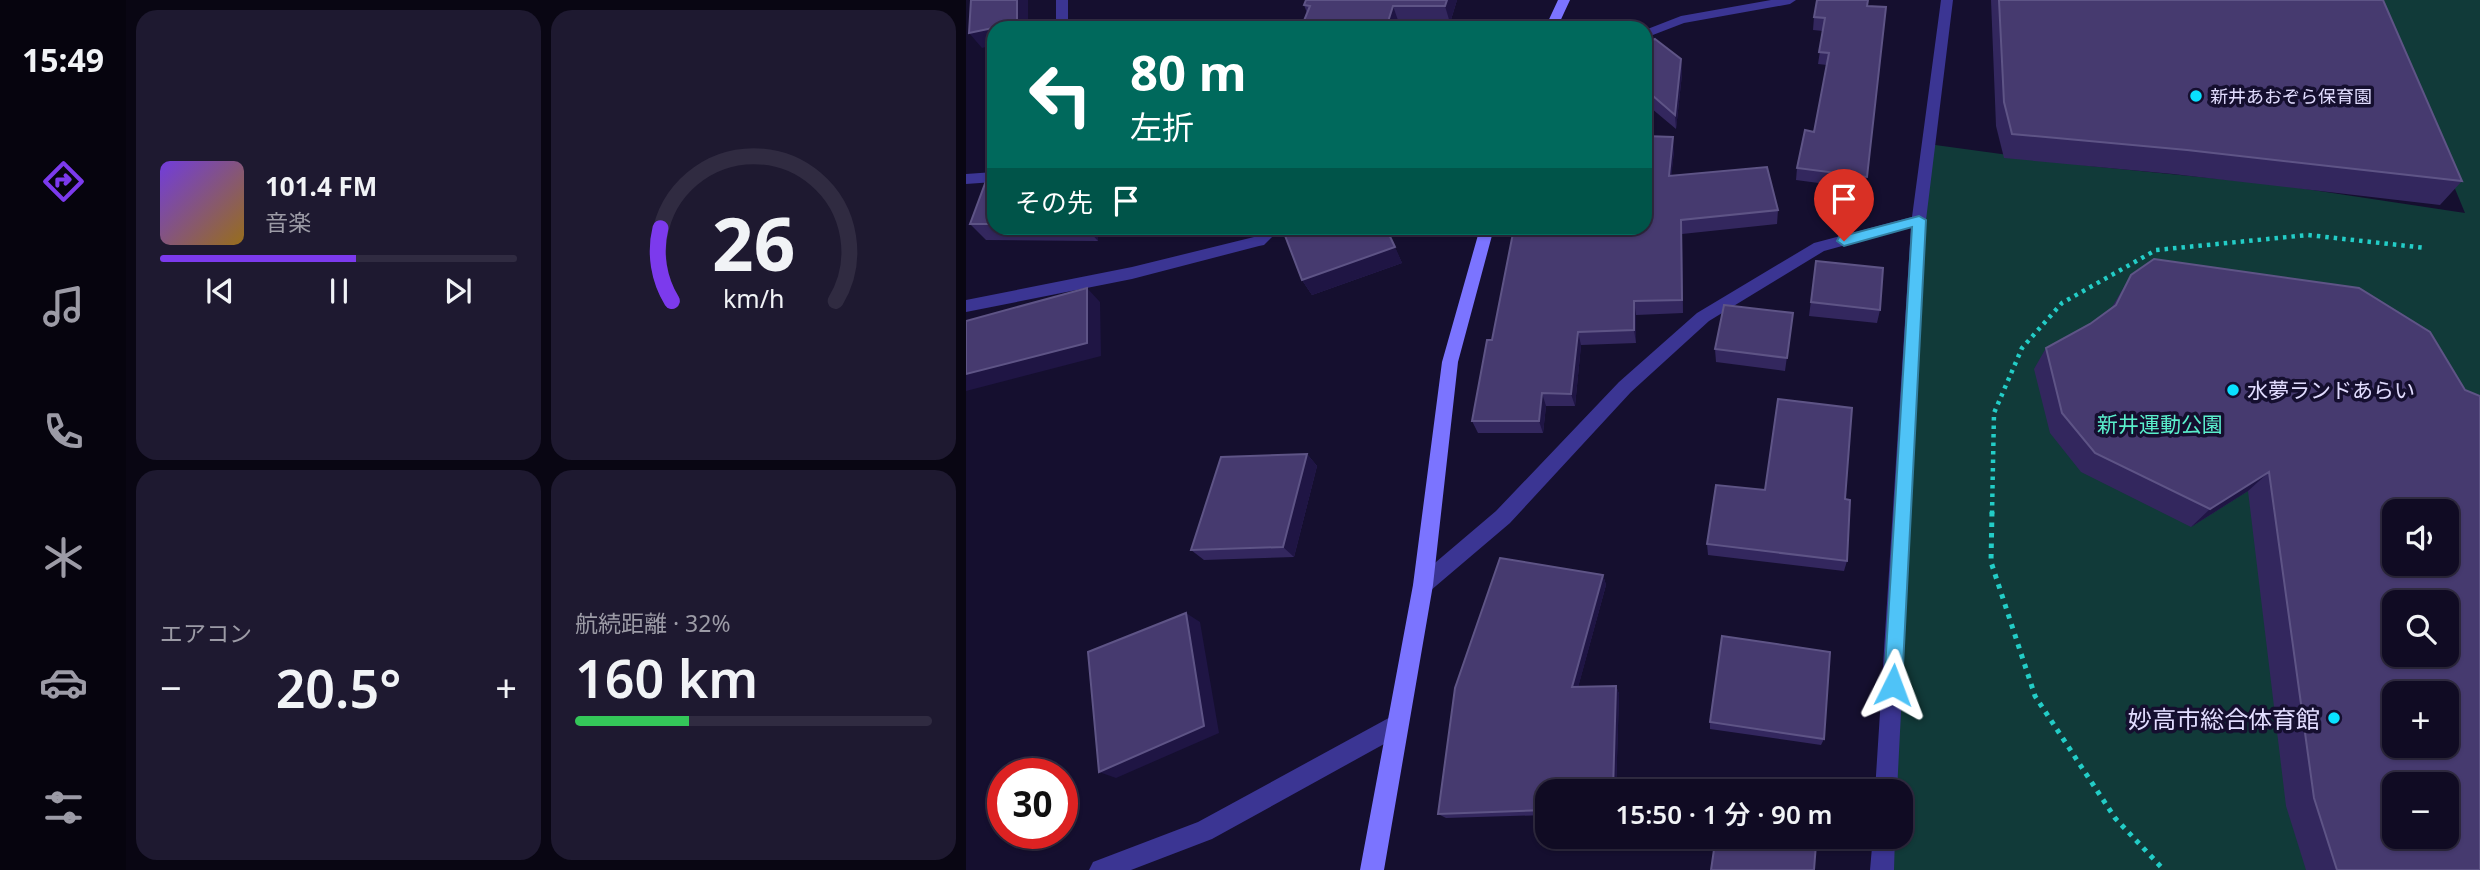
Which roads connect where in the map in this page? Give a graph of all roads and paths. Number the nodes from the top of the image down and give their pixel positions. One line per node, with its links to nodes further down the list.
1 (1062, 0): 5 (street)
2 (1564, 0): 6 (street)
3 (1790, 0): 7 (street)
4 (1947, 0): 10 (street)
5 (1062, 21)
6 (1554, 21)
7 (1652, 31)
8 (987, 178): 9 (street)
9 (966, 179)
10 (1919, 220): 15 (street); 17 (street)
11 (1266, 235): 14 (street)
12 (1485, 235): 15 (street)
13 (2426, 248): 22 (path)
14 (966, 306)
15 (1423, 585): 16 (street)
16 (1396, 725): 19 (street); 20 (street)
17 (1887, 779)
18 (1883, 849): 21 (street)
19 (1101, 870)
20 (1372, 870)
21 (1882, 870)
22 (2164, 870)

